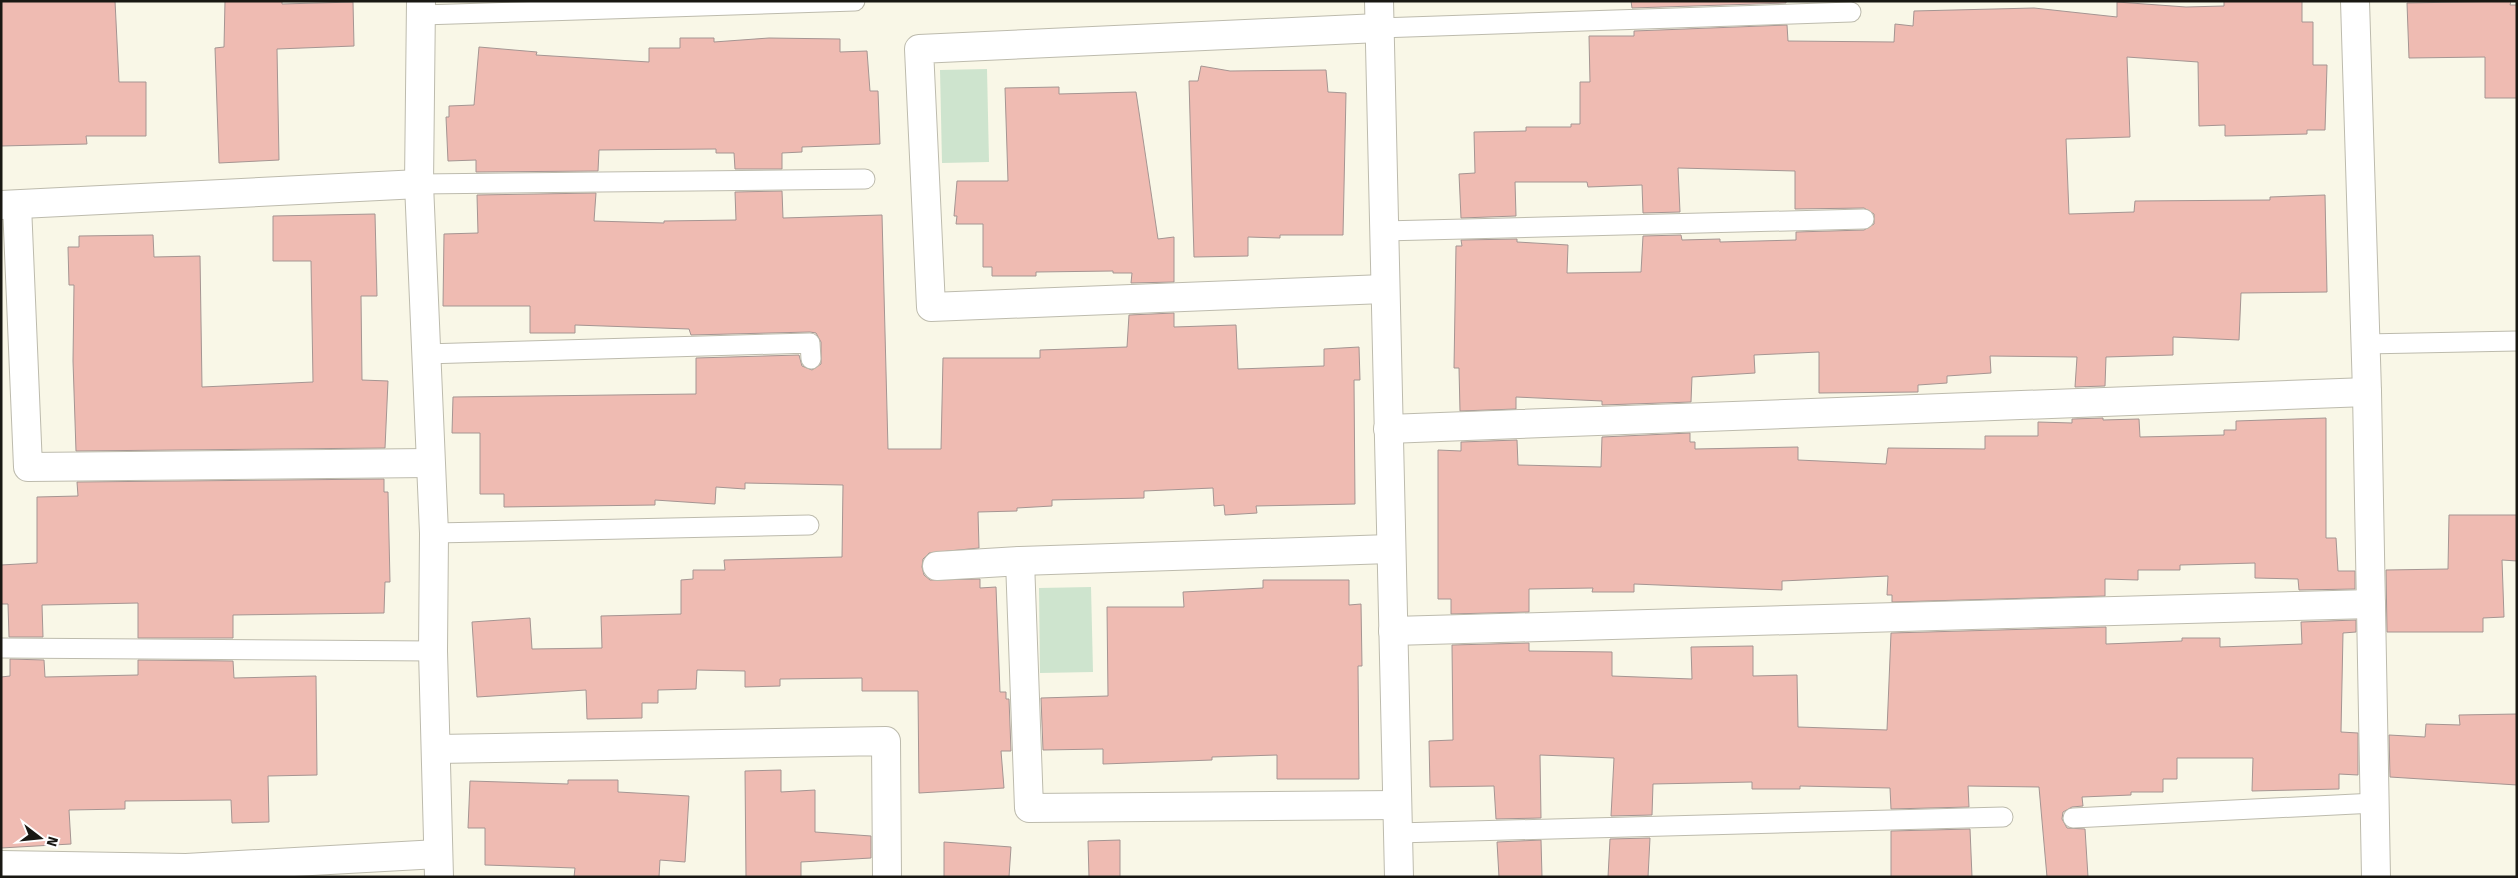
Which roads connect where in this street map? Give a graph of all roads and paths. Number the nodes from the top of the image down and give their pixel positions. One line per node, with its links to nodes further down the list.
1 (855, 1): 3 (lane)
2 (2355, 1): 13 (street)
3 (422, 8): 7 (street)
4 (1851, 12): 5 (lane)
5 (1379, 14): 10 (street); 11 (street)
6 (865, 179): 7 (lane)
7 (419, 184): 8 (street); 14 (street)
8 (9, 205): 18 (street)
9 (1864, 219): 10 (lane)
10 (1383, 230): 11 (street)
11 (1384, 289): 17 (street)
12 (2517, 340): 13 (lane)
13 (2365, 344): 16 (street)
14 (425, 354): 15 (lane); 18 (street)
15 (811, 359)
16 (2367, 392): 17 (street); 24 (street)
17 (1388, 429): 21 (street)
18 (430, 463): 20 (street)
19 (809, 525): 20 (lane)
20 (434, 533): 27 (street)
21 (1390, 548): 22 (street); 25 (street)
22 (1020, 561): 23 (street); 30 (street)
23 (937, 566)
24 (2371, 604): 25 (street); 29 (street)
25 (1393, 630): 30 (street)
26 (1, 648): 27 (lane)
27 (433, 651): 28 (street)
28 (437, 749): 35 (street); 37 (street)
29 (2375, 803): 32 (lane); 39 (street)
30 (1397, 805): 33 (street)
31 (2003, 817): 33 (lane)
32 (2073, 818)
33 (1397, 833): 38 (street)
34 (1, 865): 36 (street)
35 (438, 865): 36 (street)
36 (186, 872)
37 (887, 877)
38 (1399, 877)
39 (2376, 877)

